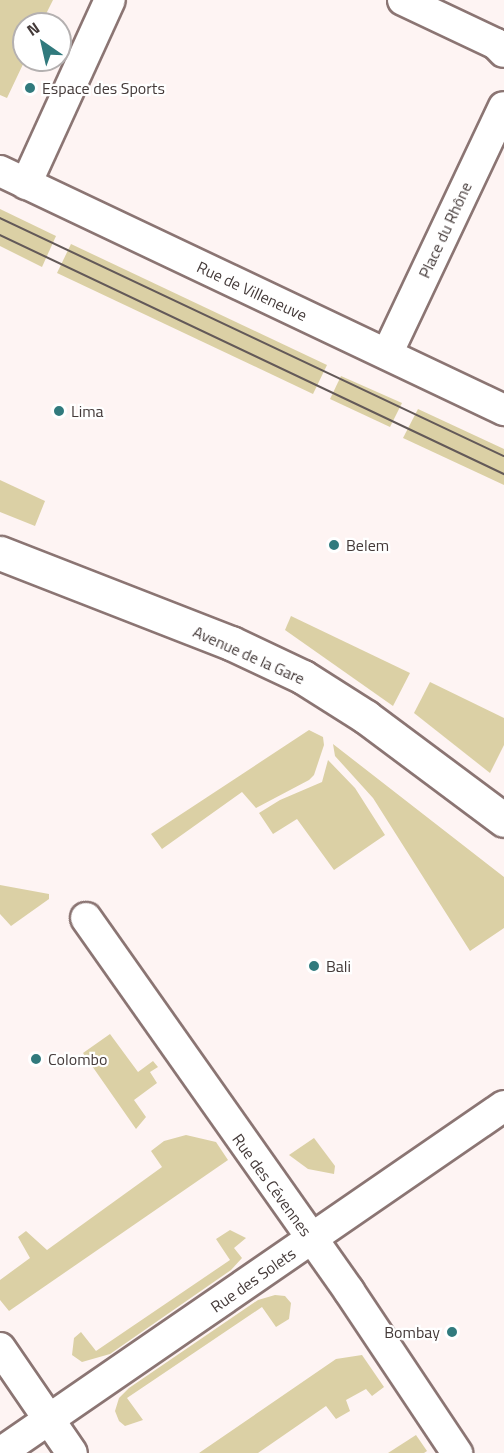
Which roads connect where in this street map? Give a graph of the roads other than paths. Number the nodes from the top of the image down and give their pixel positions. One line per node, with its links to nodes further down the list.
1 (111, 0): 5 (street)
2 (403, 0): 3 (street)
3 (504, 52)
4 (504, 106): 6 (street, Place du Rhône)
5 (13, 178): 6 (street, Rue de Villeneuve)
6 (387, 354): 7 (street, Rue de Villeneuve)
7 (504, 410)
8 (0, 553): 9 (street, Avenue de la Gare)
9 (504, 820)
10 (86, 918): 12 (street, Rue des Cévennes)
11 (504, 1106): 12 (street, Rue des Solets)
12 (311, 1240): 14 (street, Rue des Solets); 17 (street, Rue des Cévennes)
13 (0, 1348): 14 (street)
14 (50, 1420): 15 (street, Rue des Solets); 16 (street)
15 (0, 1453)
16 (72, 1453)
17 (457, 1453)

